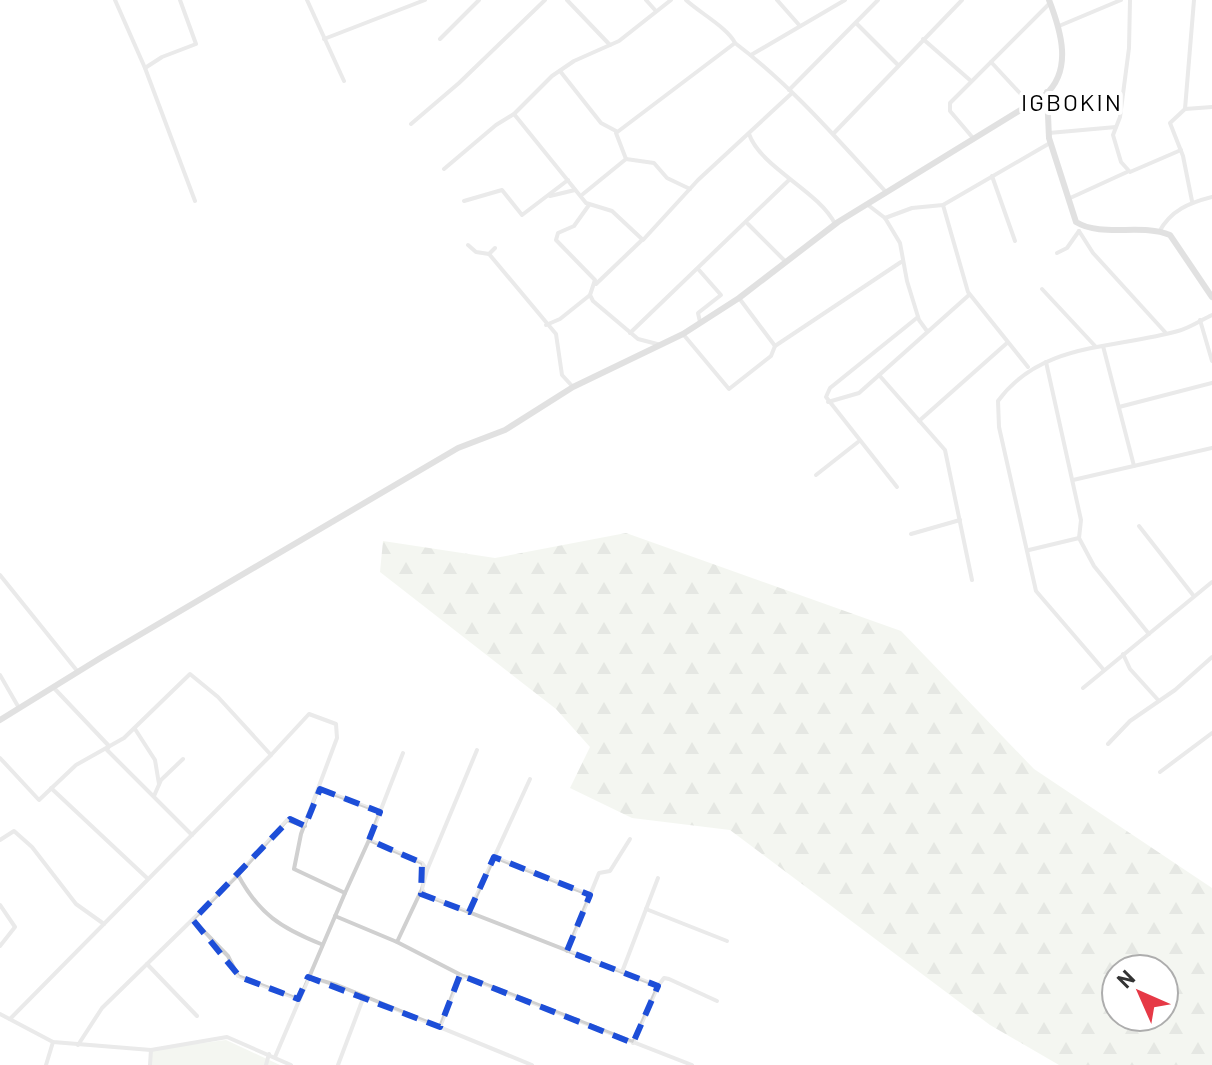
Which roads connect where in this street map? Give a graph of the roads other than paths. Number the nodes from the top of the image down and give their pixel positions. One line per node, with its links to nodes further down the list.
1 (115, 0): 31 (street)
2 (180, 0): 31 (street)
3 (307, 0): 23 (street)
4 (425, 0): 23 (street)
5 (479, 0): 24 (street)
6 (545, 0): 41 (street)
7 (567, 0): 27 (street)
8 (646, 0): 19 (street)
9 (671, 0): 19 (street)
10 (686, 0): 26 (street)
11 (777, 0): 21 (street)
12 (845, 0): 21 (street)
13 (878, 0): 20 (street)
14 (962, 0): 25 (street)
15 (1121, 0): 22 (street)
16 (1130, 0): 42 (street)
17 (1194, 0): 39 (street)
18 (1050, 1): 22 (main road); 29 (street)
19 (656, 10): 27 (street)
20 (856, 23): 30 (street); 35 (street)
21 (800, 26): 28 (street)
22 (1059, 26): 36 (main road)
23 (324, 39): 33 (street)
24 (440, 39)
25 (923, 39): 30 (street); 34 (street)
26 (735, 43): 28 (street); 43 (street)
27 (610, 45): 32 (street)
28 (751, 55): 35 (street)
29 (991, 62): 34 (street); 37 (street)
30 (898, 65): 44 (street)
31 (145, 68): 65 (street)
32 (560, 70): 40 (street); 43 (street)
33 (344, 81)
34 (971, 81): 47 (street)
35 (791, 91): 44 (street); 46 (street)
36 (1047, 92): 37 (main road); 45 (main road)
37 (1030, 104): 47 (main road)
38 (1212, 107): 39 (street)
39 (1185, 109): 49 (street)
40 (514, 114): 52 (street); 56 (street)
41 (411, 124)
42 (1116, 127): 45 (street); 51 (street)
43 (618, 132): 50 (street)
44 (834, 133): 60 (street)
45 (1049, 133): 48 (main road)
46 (750, 137): 57 (street); 58 (street)
47 (974, 140): 60 (main road)
48 (1050, 143): 55 (street); 64 (main road)
49 (1181, 150): 53 (street); 67 (street)
50 (626, 159): 58 (street); 61 (street)
51 (1122, 164): 53 (street); 54 (street)
52 (444, 169)
53 (1127, 172): 54 (street)
54 (1117, 174): 64 (street)
55 (992, 176): 70 (street); 77 (street)
56 (568, 180): 59 (street); 62 (street)
57 (789, 180): 72 (street); 73 (street)
58 (690, 189): 76 (street)
59 (577, 190): 61 (street); 62 (street)
60 (886, 192): 69 (main road)
61 (583, 194): 68 (street)
62 (547, 197): 66 (street)
63 (1212, 197): 67 (street)
64 (1067, 199): 74 (main road)
65 (195, 201)
66 (464, 201)
67 (1192, 201): 75 (street)
68 (589, 205): 76 (street); 85 (street)
69 (868, 205): 71 (street); 73 (main road)
70 (943, 205): 71 (street); 88 (street)
71 (885, 218): 83 (street)
72 (748, 223): 82 (street); 84 (street)
73 (835, 224): 82 (main road)
74 (1079, 228): 75 (main road); 80 (street); 98 (street)
75 (1159, 232): 89 (main road)
76 (643, 240): 85 (street)
77 (1015, 241)
78 (468, 245): 81 (street)
79 (495, 248): 81 (street)
80 (1057, 253)
81 (489, 254): 95 (street)
82 (786, 262): 90 (main road)
83 (901, 262): 92 (street); 102 (street)
84 (699, 270): 94 (street); 96 (street)
85 (595, 286): 87 (street)
86 (1042, 289): 104 (street)
87 (590, 295): 95 (street); 96 (street)
88 (969, 295): 97 (street); 100 (street)
89 (1212, 297)
90 (739, 298): 94 (main road); 102 (street)
91 (1212, 315): 93 (street)
92 (918, 317): 97 (street); 111 (street)
93 (1200, 320): 98 (street); 105 (street)
94 (700, 322): 99 (main road)
95 (546, 325): 110 (street)
96 (633, 331): 101 (street)
97 (927, 331): 108 (street)
98 (1166, 333): 103 (street)
99 (683, 334): 101 (main road); 102 (street)
100 (1008, 343): 107 (street); 113 (street)
101 (662, 345): 110 (main road)
102 (775, 346)
103 (1103, 346): 104 (street); 112 (street)
104 (1096, 347): 106 (street)
105 (1212, 361)
106 (1046, 362): 118 (street); 124 (street)
107 (1028, 367)
108 (879, 375): 111 (street); 113 (street)
109 (1212, 383): 112 (street)
110 (573, 387): 133 (main road)
111 (828, 402): 114 (street)
112 (1119, 407): 116 (street)
113 (919, 421): 120 (street)
114 (858, 442): 117 (street); 119 (street)
115 (1212, 448): 116 (street)
116 (1134, 466): 118 (street)
117 (816, 475)
118 (1073, 480): 123 (street)
119 (897, 487)
120 (960, 520): 122 (street); 126 (street)
121 (1139, 526): 128 (street)
122 (911, 534)
123 (1079, 538): 124 (street); 129 (street)
124 (1029, 550): 132 (street)
125 (0, 575): 133 (street)
126 (972, 580)
127 (1212, 582): 128 (street)
128 (1193, 595): 129 (street)
129 (1149, 634): 130 (street)
130 (1123, 654): 132 (street); 137 (street)
131 (1212, 657): 137 (street)
132 (1103, 669): 136 (street)
133 (79, 674): 135 (main road)
134 (0, 675): 138 (street)
135 (53, 687): 138 (main road); 143 (street)
136 (1083, 688)
137 (1159, 701): 142 (street)
138 (19, 708): 139 (main road)
139 (0, 720)
140 (135, 729): 143 (street); 146 (street); 151 (street)
141 (1212, 733): 149 (street)
142 (1108, 744)
143 (107, 750): 152 (street); 154 (street)
144 (477, 750): 162 (street)
145 (403, 753): 155 (street)
146 (271, 755): 153 (street); 157 (street)
147 (0, 758): 152 (street)
148 (183, 759): 151 (street)
149 (1160, 772)
150 (530, 779): 161 (street)
151 (159, 784): 154 (street)
152 (51, 788): 164 (street)
153 (320, 789): 155 (street); 156 (street)
154 (154, 796): 157 (street)
155 (380, 812): 160 (street)
156 (305, 826): 163 (street); 167 (street)
157 (192, 835): 164 (street)
158 (630, 839): 168 (street)
159 (0, 840): 174 (street)
160 (369, 840): 162 (street); 167 (street)
161 (494, 857): 168 (street); 171 (street)
162 (427, 870): 166 (street)
163 (238, 875): 173 (street); 177 (street)
164 (147, 878): 174 (street)
165 (658, 878): 170 (street)
166 (422, 889): 171 (street); 176 (street)
167 (345, 893): 172 (street)
168 (590, 895): 179 (street)
169 (0, 905): 178 (street)
170 (646, 909): 175 (street); 181 (street)
171 (469, 912): 179 (street)
172 (335, 916): 176 (street); 177 (street)
173 (193, 920): 180 (street); 186 (street)
174 (104, 924): 190 (street)
175 (727, 941)
176 (397, 942): 182 (street)
177 (321, 944): 183 (street)
178 (0, 946)
179 (567, 951): 181 (street)
180 (147, 964): 189 (street); 194 (street)
181 (622, 972): 184 (street)
182 (464, 976): 191 (street); 193 (street)
183 (308, 977): 185 (street); 186 (street)
184 (658, 986): 187 (street); 193 (street)
185 (364, 996): 191 (street); 201 (street)
186 (298, 999): 196 (street)
187 (717, 1001)
188 (1, 1016): 190 (street)
189 (197, 1016)
190 (10, 1019): 192 (street)
191 (440, 1027): 202 (street)
192 (53, 1042): 194 (street); 197 (street)
193 (633, 1043): 203 (street)
194 (78, 1045): 195 (street)
195 (151, 1050): 196 (street); 198 (street)
196 (272, 1056): 199 (street); 200 (street)
197 (46, 1065)
198 (150, 1065)
199 (266, 1065)
200 (291, 1065)
201 (338, 1065)
202 (532, 1065)
203 (692, 1065)

